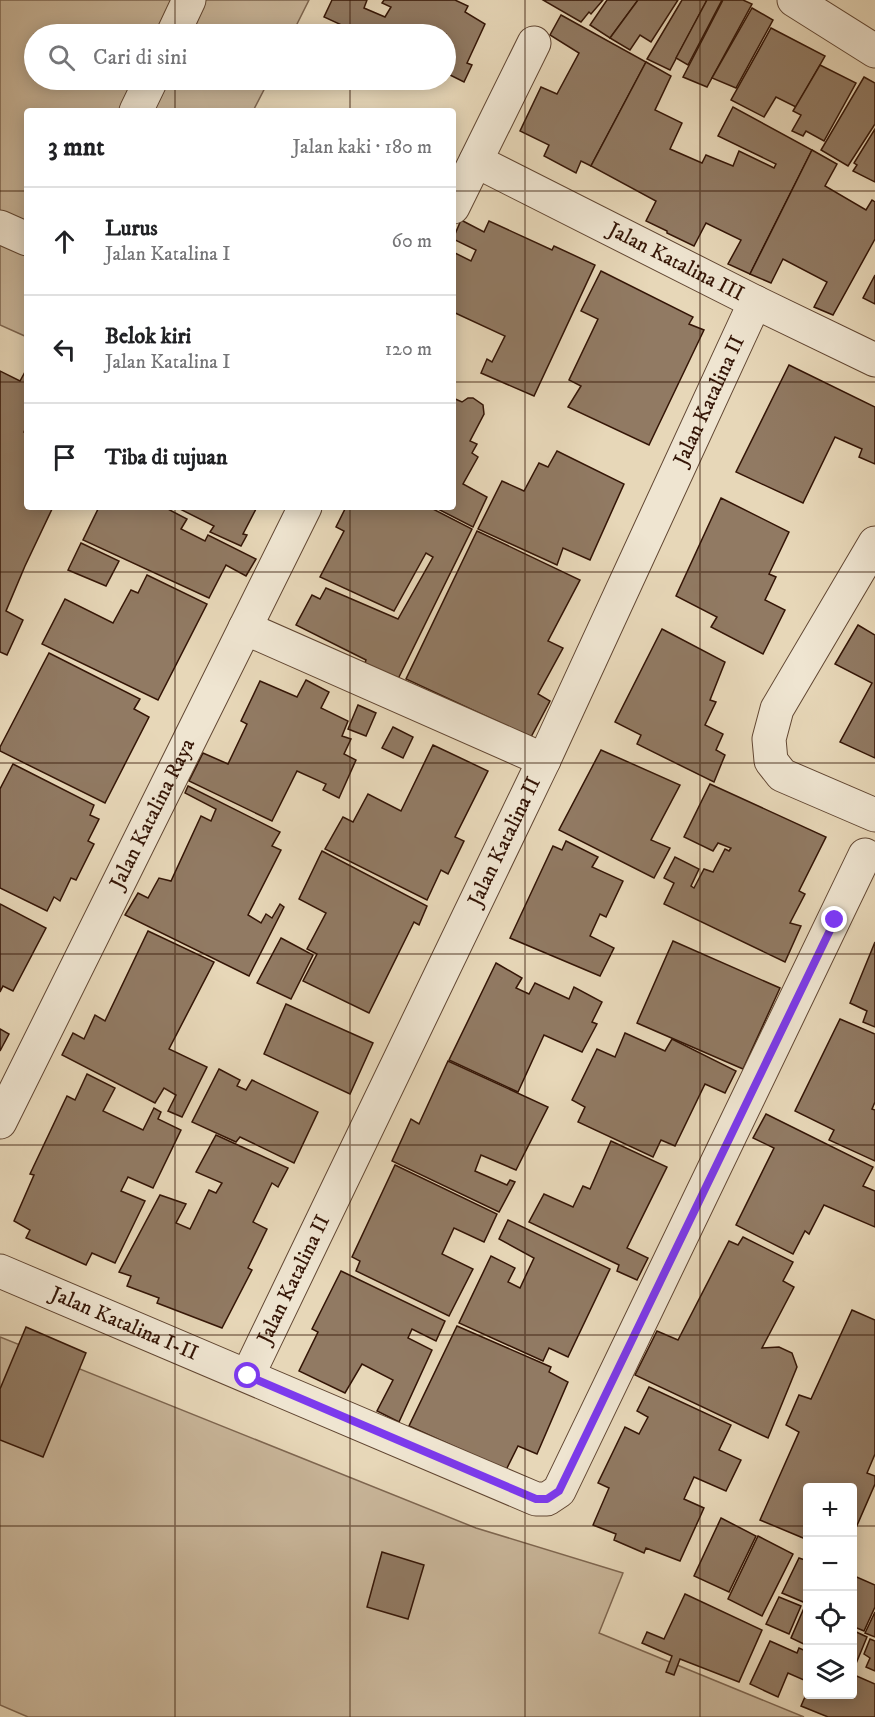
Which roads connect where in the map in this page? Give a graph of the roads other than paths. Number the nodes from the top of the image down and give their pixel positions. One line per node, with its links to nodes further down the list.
1 (189, 0): 3 (street)
2 (794, 0): 5 (street)
3 (177, 24)
4 (534, 43): 8 (street)
5 (875, 51)
6 (146, 90): 7 (street)
7 (137, 108)
8 (476, 161): 9 (street); 12 (street, Jalan Katalina III)
9 (456, 201)
10 (0, 227): 11 (street)
11 (24, 238)
12 (755, 302): 13 (street, Jalan Katalina III); 17 (street, Jalan Katalina II)
13 (875, 360)
14 (304, 510): 16 (street, Jalan Katalina Raya)
15 (875, 543): 18 (street)
16 (245, 628): 17 (street); 20 (street, Jalan Katalina Raya)
17 (544, 760): 22 (street, Jalan Katalina II)
18 (875, 815)
19 (866, 855): 22 (street, Jalan Katalina I-II)
20 (0, 1122)
21 (0, 1271): 22 (street, Jalan Katalina I-II)
22 (248, 1376)

